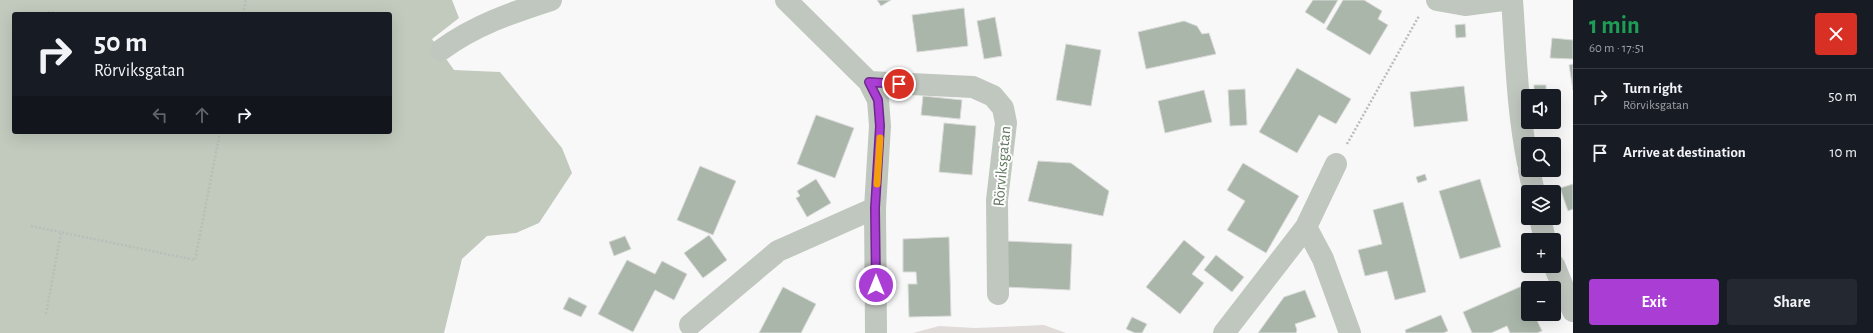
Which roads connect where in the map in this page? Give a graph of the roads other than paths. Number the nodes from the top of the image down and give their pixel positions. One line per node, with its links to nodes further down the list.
1 (551, 0): 6 (street)
2 (786, 0): 7 (street)
3 (1503, 0): 5 (street)
4 (1512, 0): 8 (street)
5 (1429, 7)
6 (441, 50)
7 (869, 82): 10 (street); 13 (street, Rörviksgatan)
8 (1523, 137)
9 (1336, 164): 11 (street)
10 (875, 208): 15 (street); 16 (street)
11 (1306, 227): 17 (street); 18 (street)
12 (1557, 273): 14 (street)
13 (998, 294)
14 (1573, 311)
15 (690, 325)
16 (876, 333)
17 (1224, 333)
18 (1350, 333)

